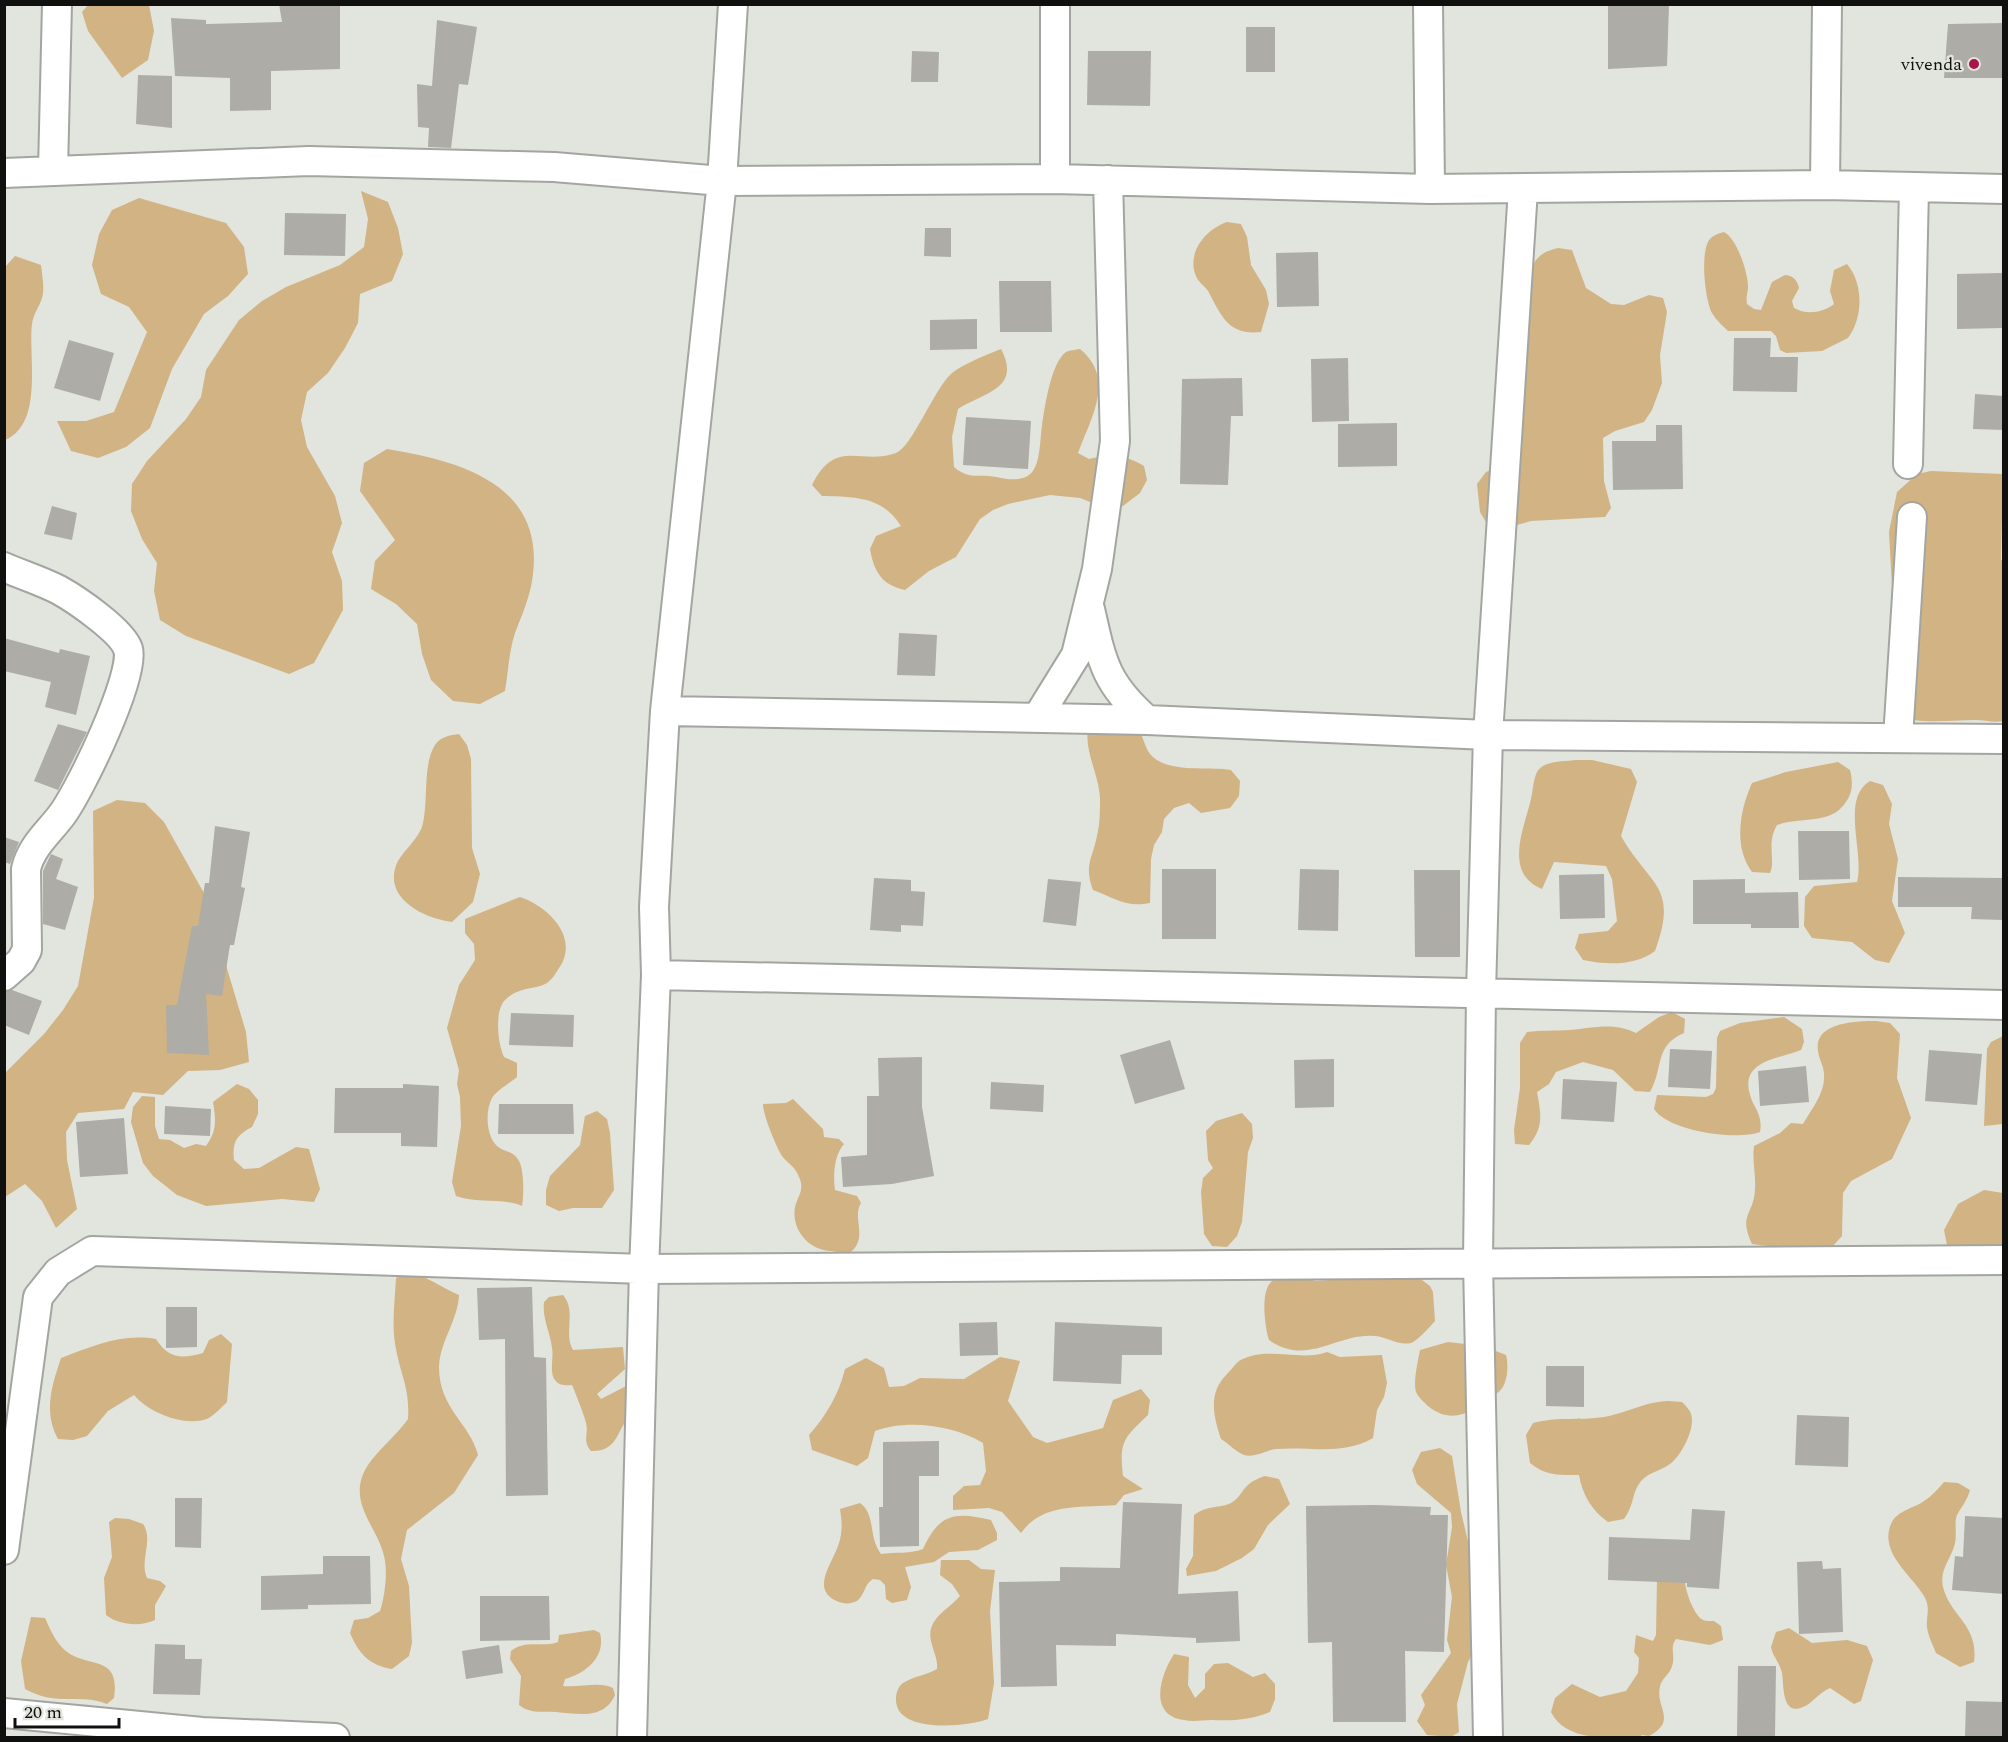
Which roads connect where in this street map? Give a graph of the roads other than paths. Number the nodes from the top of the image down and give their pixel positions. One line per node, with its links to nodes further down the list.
1 (57, 4): 6 (street)
2 (733, 4): 10 (street)
3 (1055, 4): 8 (street)
4 (1428, 4): 13 (street)
5 (1827, 4): 11 (street)
6 (53, 170): 7 (street); 10 (street)
7 (4, 173)
8 (1055, 179): 9 (street); 10 (street)
9 (1108, 180): 13 (street); 19 (street)
10 (722, 181): 20 (street)
11 (1825, 185): 12 (street); 14 (street)
12 (1914, 188): 15 (street); 16 (street)
13 (1430, 189): 14 (street)
14 (1523, 189): 23 (street)
15 (2004, 189)
16 (1908, 464)
17 (1912, 517): 24 (street)
18 (4, 567): 27 (street)
19 (1088, 604): 21 (street); 22 (street)
20 (665, 711): 21 (street); 26 (street)
21 (1037, 718): 22 (street)
22 (1147, 720): 23 (street)
23 (1488, 735): 24 (street); 28 (street)
24 (1898, 738): 25 (street)
25 (2004, 739)
26 (656, 975): 28 (street); 32 (street)
27 (4, 976)
28 (1481, 993): 29 (street); 31 (street)
29 (2004, 1005)
30 (2004, 1260): 31 (street)
31 (1478, 1262): 32 (street); 38 (street)
32 (644, 1269): 33 (street); 37 (street)
33 (4, 1550)
34 (4, 1713): 35 (street)
35 (202, 1735): 36 (street)
36 (335, 1737)
37 (632, 1737)
38 (1488, 1737)

